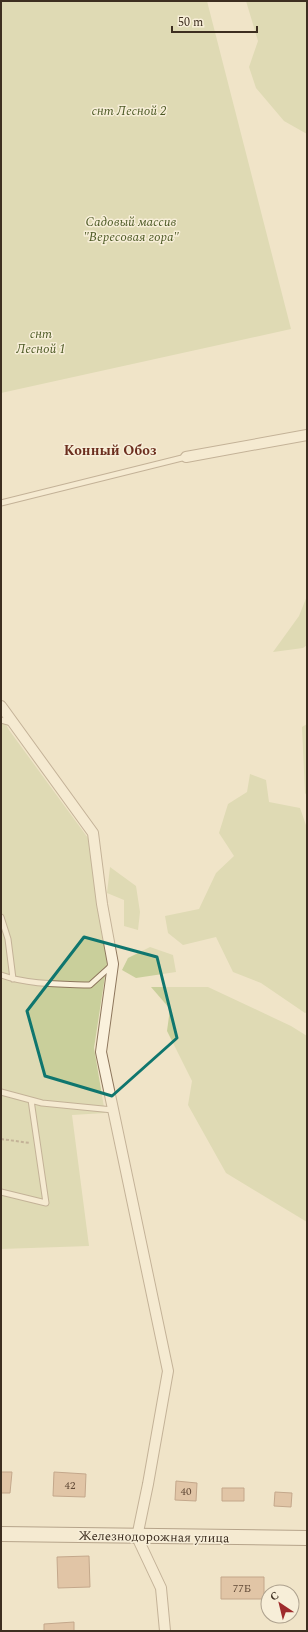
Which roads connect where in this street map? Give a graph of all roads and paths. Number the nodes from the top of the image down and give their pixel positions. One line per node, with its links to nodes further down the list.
1 (307, 435): 2 (street)
2 (186, 457): 3 (lane)
3 (1, 503)
4 (1, 706): 6 (street)
5 (1, 720): 6 (lane)
6 (12, 723): 8 (street)
7 (1, 917): 10 (lane)
8 (113, 964): 10 (lane); 13 (street)
9 (1, 975): 10 (lane)
10 (13, 979)
11 (1, 1092): 12 (lane)
12 (31, 1100): 13 (lane); 15 (lane)
13 (113, 1110): 18 (street)
14 (1, 1139): 15 (path)
15 (37, 1144): 16 (lane)
16 (1, 1192)
17 (1, 1534): 18 (street, Железнодорожная улица)
18 (137, 1537): 19 (street, Железнодорожная улица); 20 (street)
19 (307, 1538)
20 (165, 1631)

